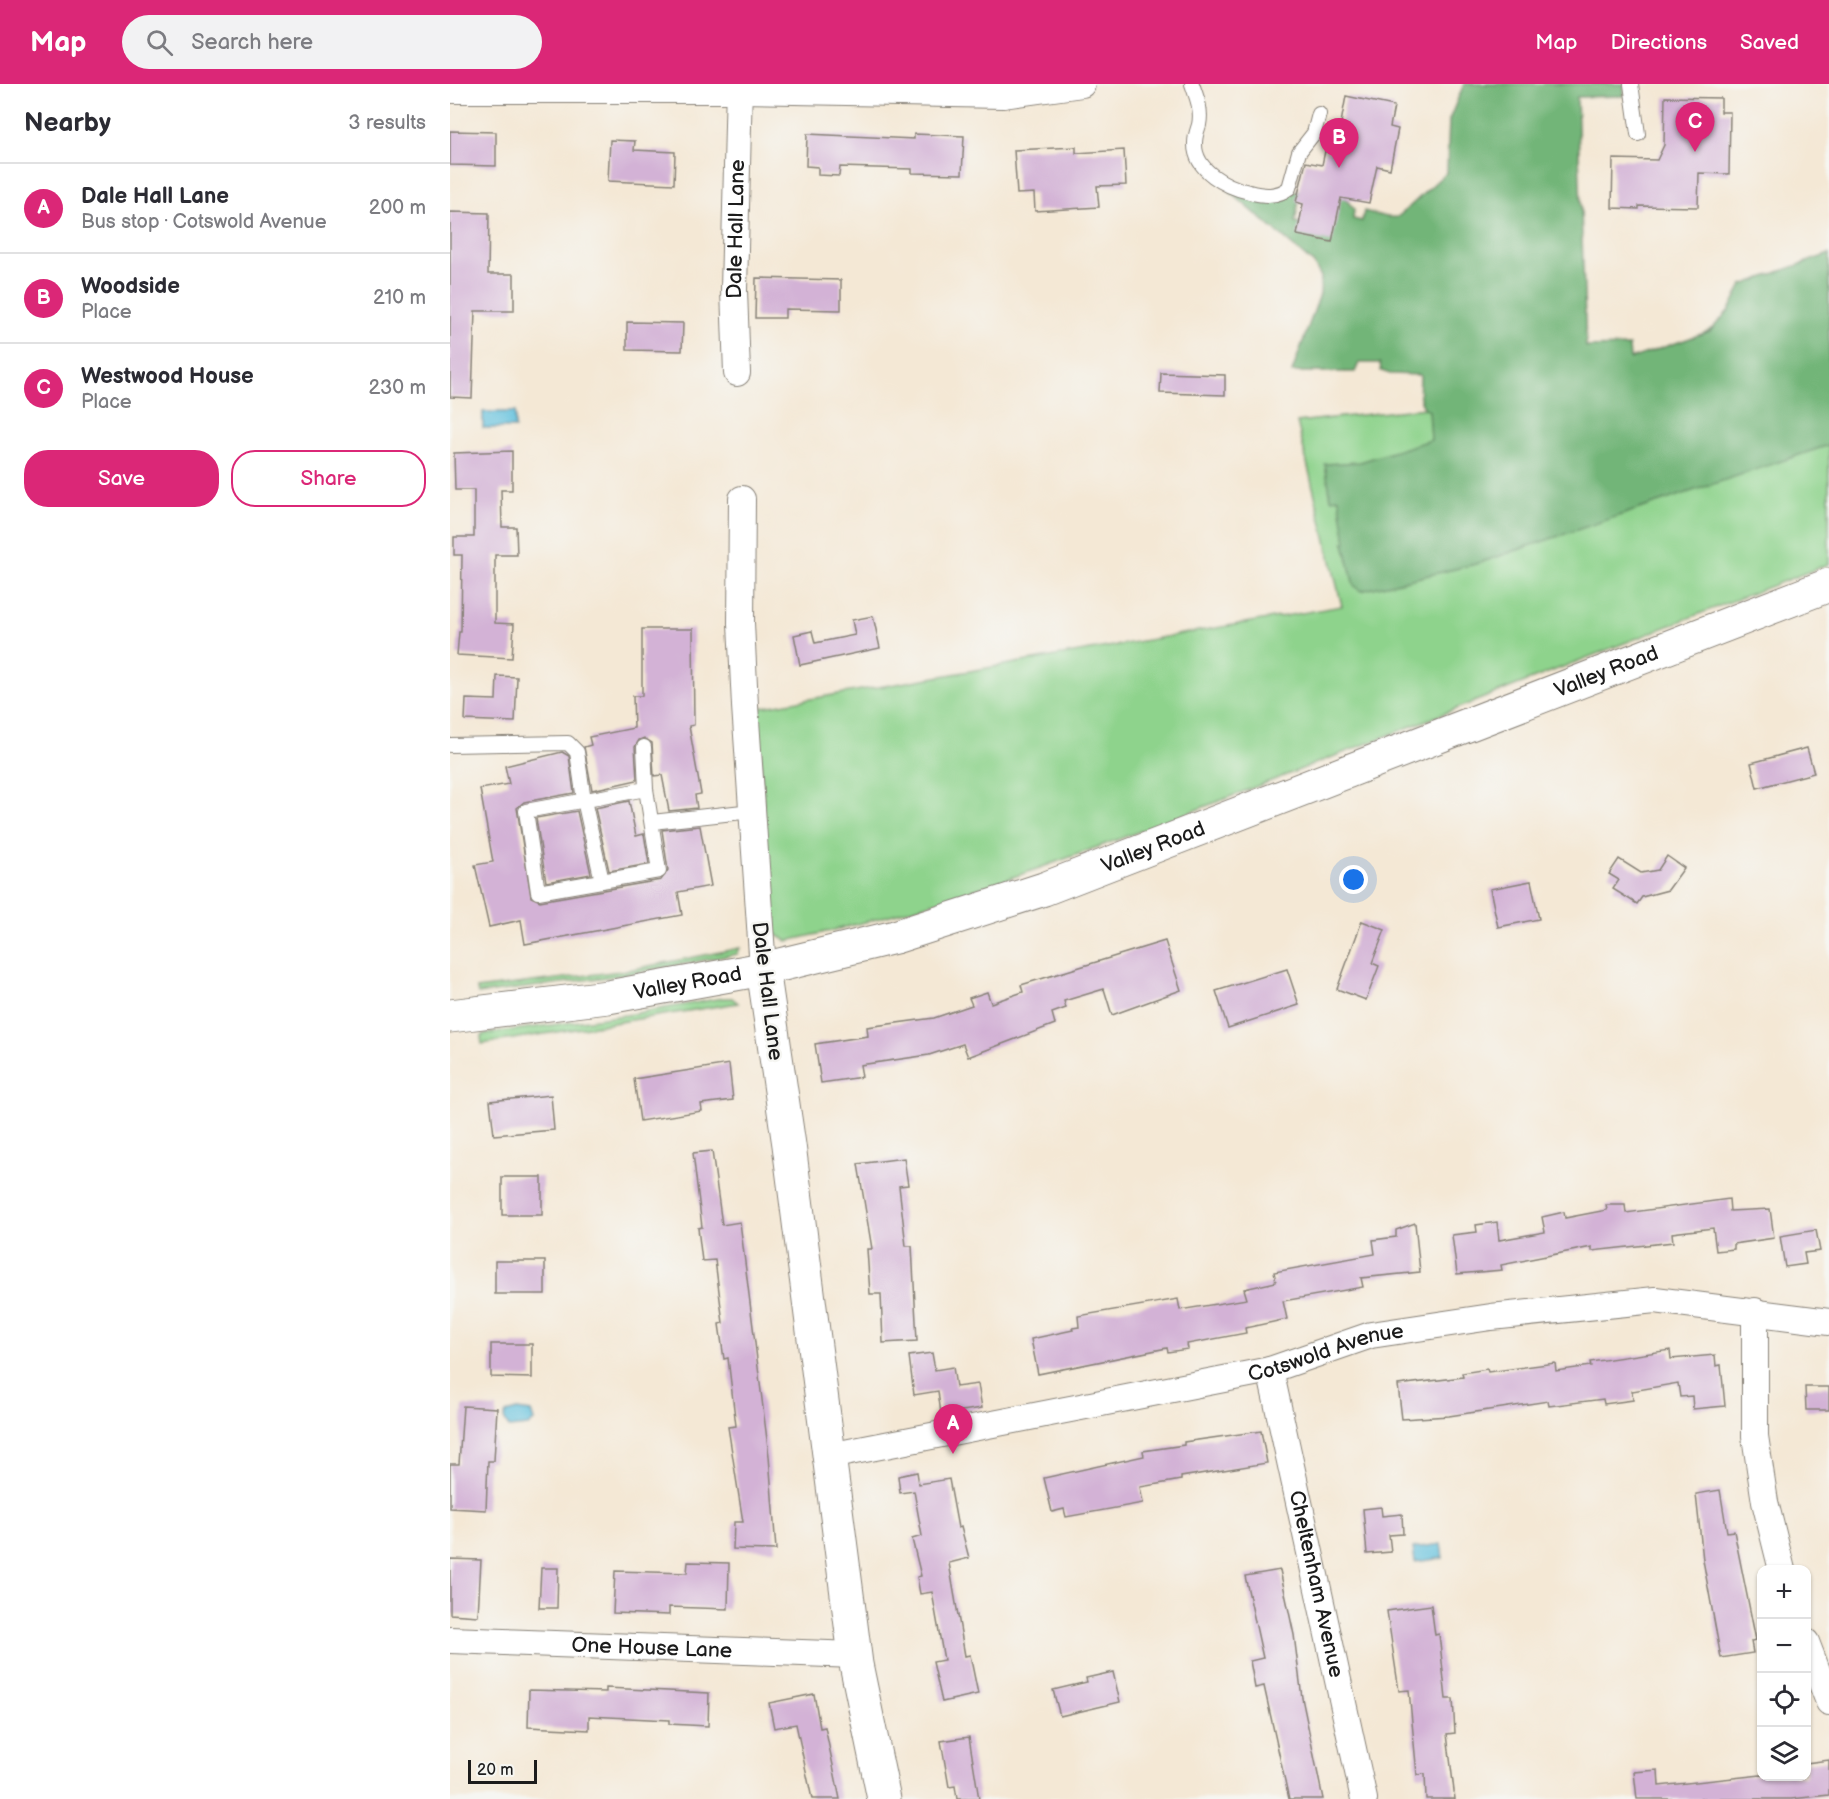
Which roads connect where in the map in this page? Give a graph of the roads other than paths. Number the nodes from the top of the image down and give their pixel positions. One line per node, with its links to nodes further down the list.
1 (1082, 84): 4 (street)
2 (1192, 84): 6 (lane)
3 (1633, 84): 7 (lane)
4 (739, 87): 5 (street); 8 (street, Dale Hall Lane)
5 (450, 90)
6 (1319, 114)
7 (1638, 134)
8 (737, 373)
9 (742, 499): 15 (street, Dale Hall Lane)
10 (1829, 585): 18 (main road, Valley Road)
11 (450, 745): 14 (lane)
12 (644, 747): 13 (lane)
13 (646, 789): 14 (lane); 16 (lane)
14 (584, 800): 17 (lane); 17 (lane)
15 (752, 812): 16 (lane); 18 (street, Dale Hall Lane)
16 (652, 822): 17 (lane)
17 (602, 881)
18 (763, 969): 19 (main road, Valley Road); 23 (main road, Dale Hall Lane)
19 (450, 1016)
20 (1755, 1311): 21 (street, Cotswold Avenue); 22 (street, Cotswold Avenue); 24 (street)
21 (1829, 1322)
22 (1270, 1370): 23 (street, Cotswold Avenue); 30 (street, Cheltenham Avenue)
23 (830, 1456): 26 (main road, Dale Hall Lane)
24 (1781, 1565)
25 (450, 1640): 26 (street, One House Lane)
26 (855, 1655): 29 (main road, Dale Hall Lane)
27 (1811, 1655): 28 (street)
28 (1829, 1702)
29 (884, 1799)
30 (1364, 1799)

